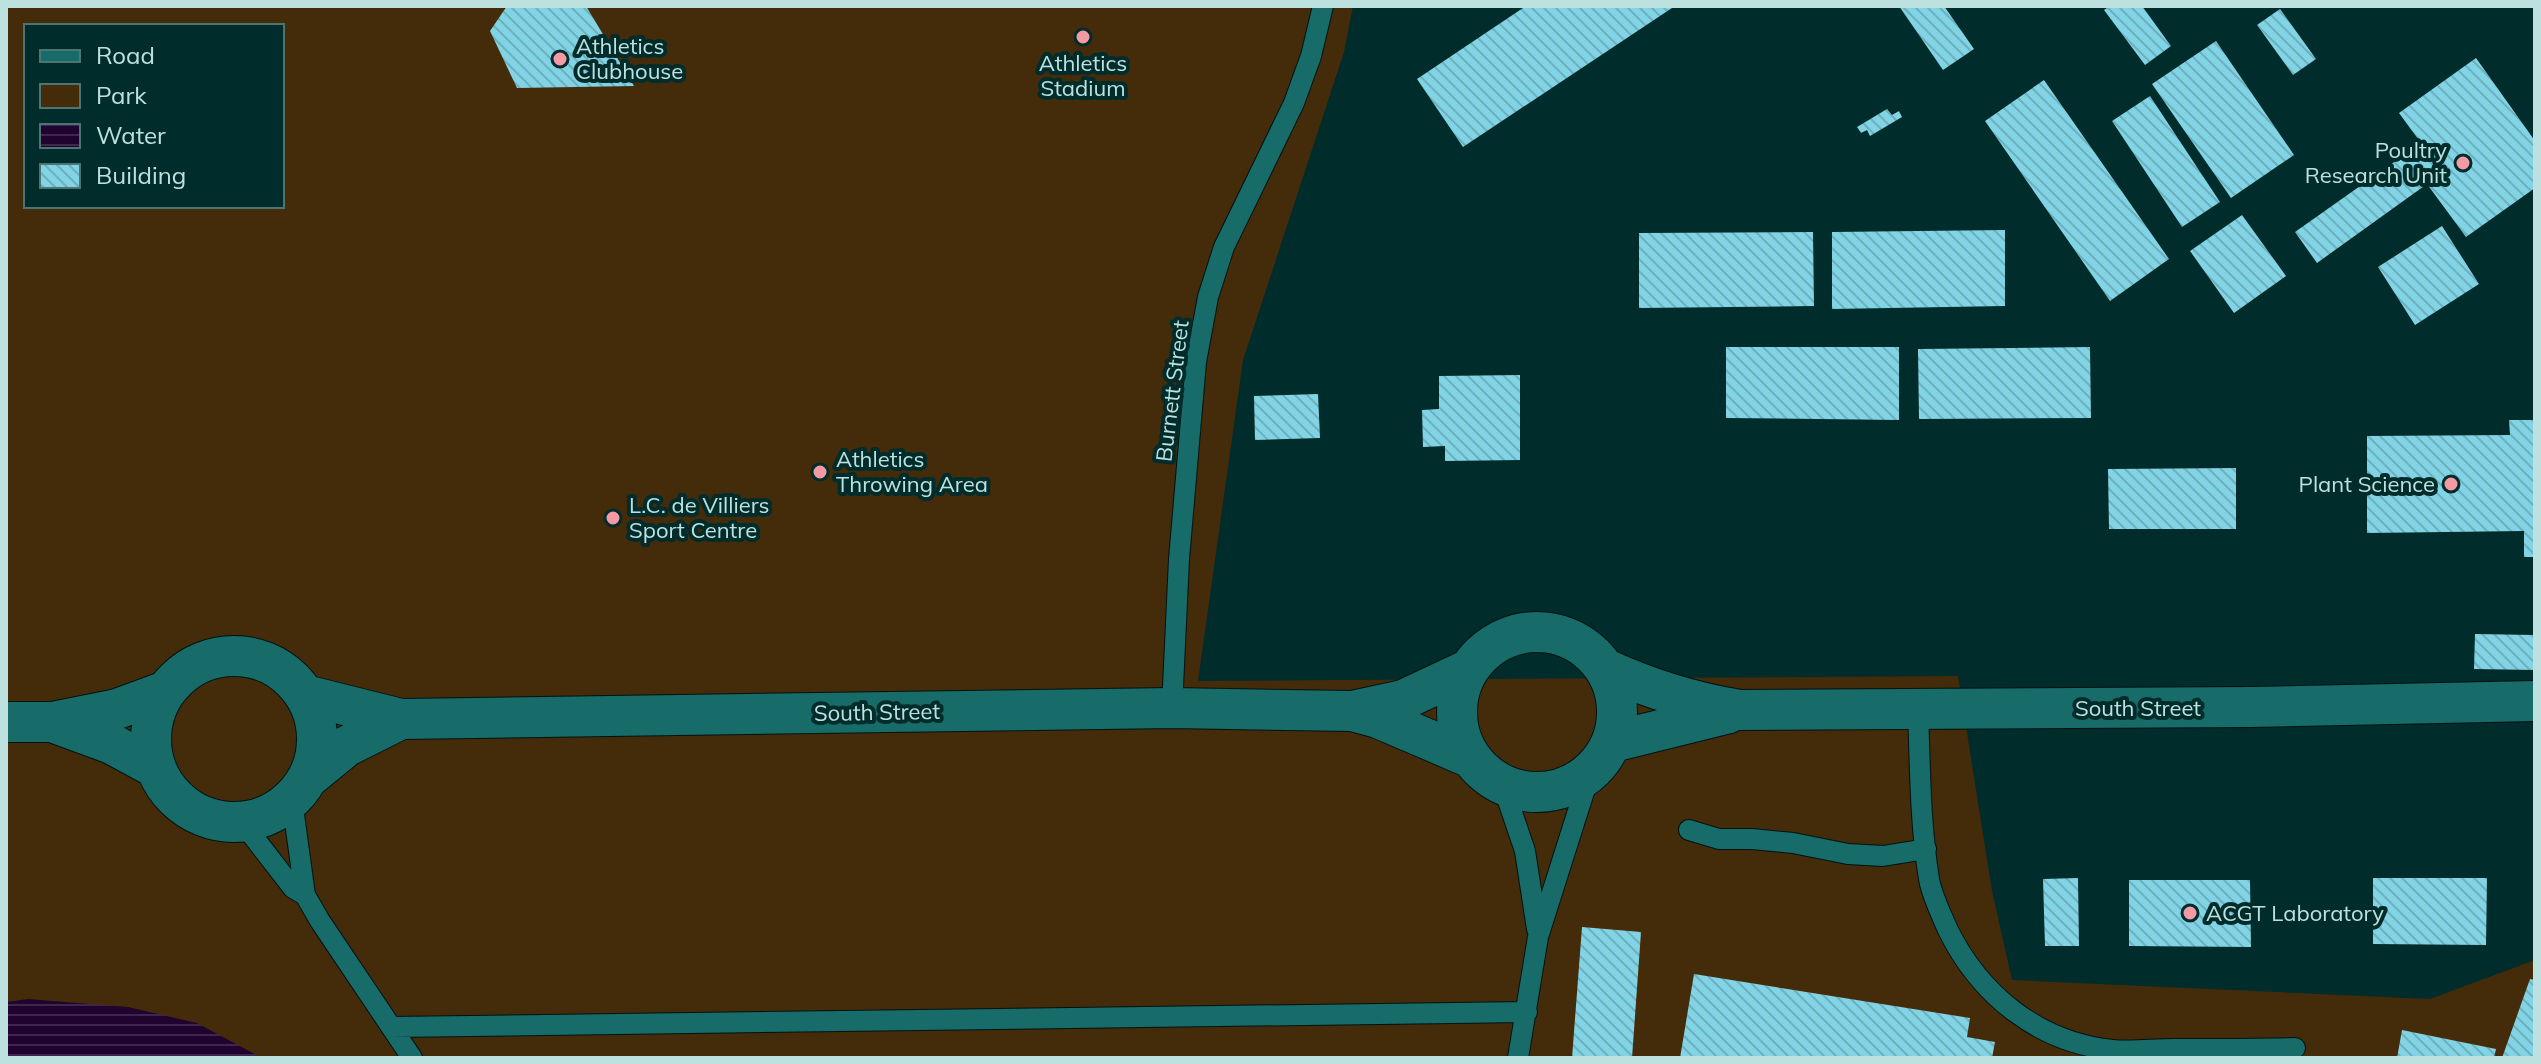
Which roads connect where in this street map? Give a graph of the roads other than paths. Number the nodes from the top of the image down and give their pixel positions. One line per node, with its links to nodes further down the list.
1 (1323, 6): 7 (lane, Burnett Street)
2 (1604, 668): 3 (street); 9 (street, South Street); 15 (street)
3 (1467, 670): 10 (street, South Street); 14 (street)
4 (166, 691): 5 (street); 13 (street); 16 (street)
5 (305, 695): 11 (street, South Street); 18 (street)
6 (2535, 701): 8 (street, South Street)
7 (1172, 708): 10 (street, South Street); 11 (street, South Street)
8 (1918, 709): 9 (street, South Street); 21 (lane)
9 (1740, 710): 15 (street, South Street)
10 (1352, 711): 14 (street, South Street)
11 (401, 719): 18 (street, South Street)
12 (6, 722): 13 (street)
13 (52, 722): 16 (street)
14 (1469, 757): 17 (street)
15 (1601, 758): 17 (street); 23 (lane)
16 (156, 768): 19 (street)
17 (1503, 786): 23 (lane)
18 (301, 788): 19 (street); 22 (lane)
19 (242, 822): 22 (lane)
20 (1689, 830): 21 (lane)
21 (1926, 849): 26 (lane)
22 (305, 895): 25 (lane)
23 (1538, 937): 24 (lane)
24 (1527, 1012): 25 (lane); 28 (lane)
25 (392, 1027): 27 (lane)
26 (2295, 1048)
27 (412, 1058)
28 (1518, 1058)

